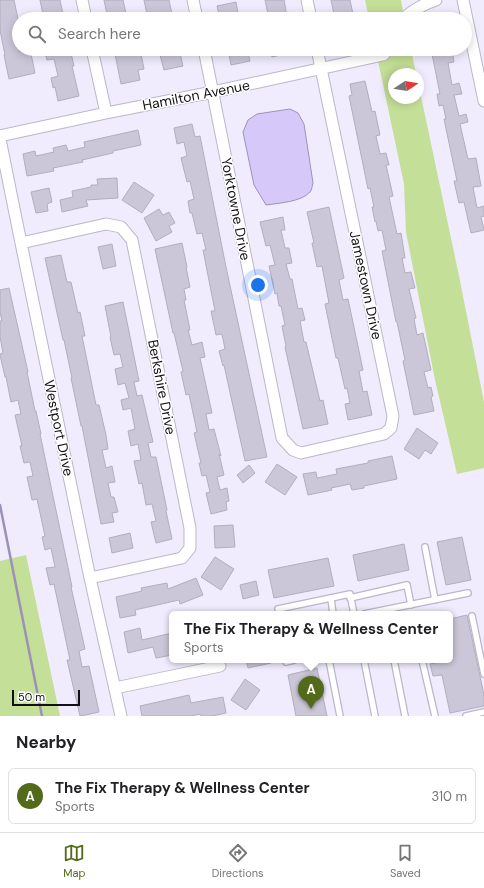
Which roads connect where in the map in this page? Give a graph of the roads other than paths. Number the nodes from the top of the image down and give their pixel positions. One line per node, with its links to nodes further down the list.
1 (82, 0): 6 (street)
2 (193, 0): 7 (street)
3 (307, 0): 8 (street)
4 (436, 0): 9 (street)
5 (463, 0): 10 (street)
6 (85, 12)
7 (196, 12)
8 (310, 12)
9 (411, 12)
10 (465, 12)
11 (472, 43): 18 (street)
12 (94, 56): 19 (street)
13 (205, 56): 17 (street, Yorktowne Drive)
14 (318, 56): 16 (street, Jamestown Drive)
15 (378, 56): 16 (street, Hamilton Avenue)
16 (321, 68): 17 (street, Hamilton Avenue); 22 (street, Jamestown Drive)
17 (213, 92): 19 (street, Hamilton Avenue); 22 (street, Yorktowne Drive)
18 (484, 101)
19 (106, 113): 20 (street, Hamilton Avenue)
20 (0, 138): 21 (street, Westport Drive)
21 (20, 243): 24 (street, Westport Drive); 24 (street, Berkshire Drive)
22 (301, 453)
23 (425, 547): 28 (lane)
24 (90, 578): 41 (street, Westport Drive)
25 (468, 593): 28 (lane)
26 (331, 598): 27 (lane); 30 (lane); 31 (lane)
27 (350, 598): 29 (lane); 32 (lane)
28 (436, 600): 29 (lane)
29 (411, 605): 33 (lane)
30 (278, 609)
31 (333, 611)
32 (353, 611)
33 (380, 611)
34 (472, 616): 40 (lane)
35 (330, 663): 44 (lane)
36 (365, 663): 45 (lane)
37 (395, 663): 46 (lane)
38 (423, 663): 47 (lane)
39 (220, 666): 41 (street)
40 (484, 674)
41 (115, 688): 43 (street, Westport Drive)
42 (484, 712): 48 (lane)
43 (121, 716)
44 (340, 716)
45 (376, 716)
46 (405, 716)
47 (435, 716)
48 (466, 716)

